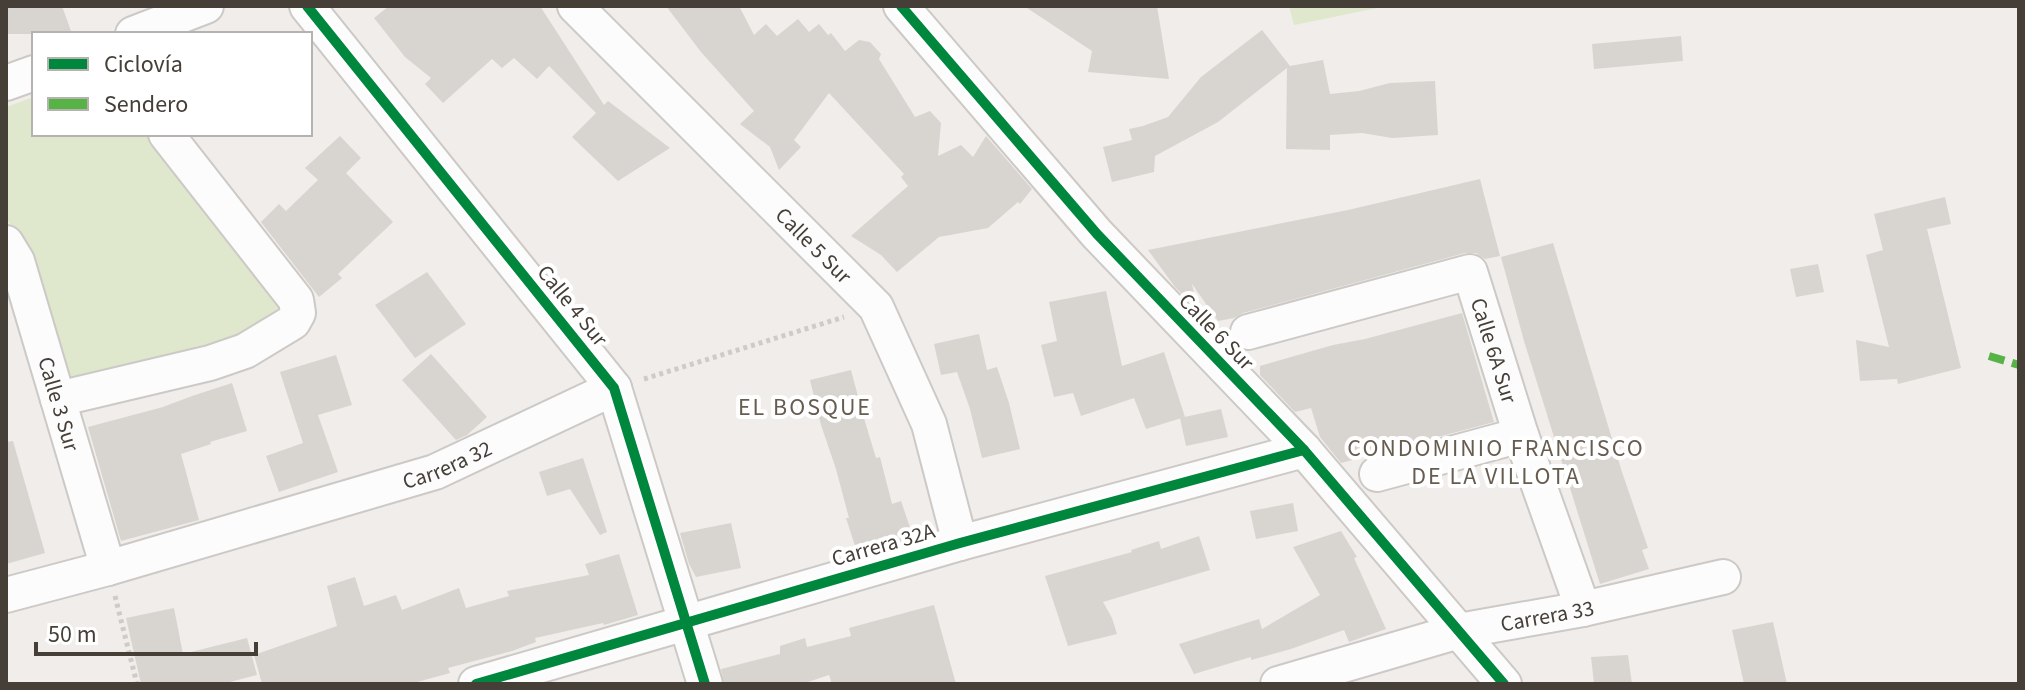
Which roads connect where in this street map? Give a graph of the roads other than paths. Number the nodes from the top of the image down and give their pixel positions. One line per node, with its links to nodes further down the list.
1 (206, 6): 5 (street)
2 (307, 6): 11 (street, Calle 4 Sur)
3 (575, 6): 16 (street, Calle 5 Sur)
4 (901, 6): 14 (street, Calle 6 Sur)
5 (138, 32)
6 (32, 74): 7 (street)
7 (6, 83)
8 (168, 136): 12 (street)
9 (6, 243): 12 (street, Calle 3 Sur)
10 (1248, 332): 13 (street, Calle 6A Sur)
11 (614, 388): 17 (street, Carrera 32); 21 (street, Calle 4 Sur)
12 (58, 399): 17 (street, Calle 3 Sur)
13 (1521, 435): 15 (street); 20 (street, Calle 6A Sur)
14 (1304, 450): 16 (street, Carrera 32A); 22 (street, Calle 6 Sur)
15 (1377, 474)
16 (960, 543): 21 (street, Carrera 32A)
17 (108, 568): 19 (street, Carrera 32)
18 (1723, 577): 20 (street, Carrera 33)
19 (6, 595)
20 (1583, 609): 22 (street, Carrera 33)
21 (687, 622): 23 (street, Carrera 32A); 24 (street, Calle 4 Sur)
22 (1459, 631): 25 (street, Carrera 33); 26 (street, Calle 6 Sur)
23 (476, 684)
24 (705, 684)
25 (1278, 684)
26 (1504, 684)

